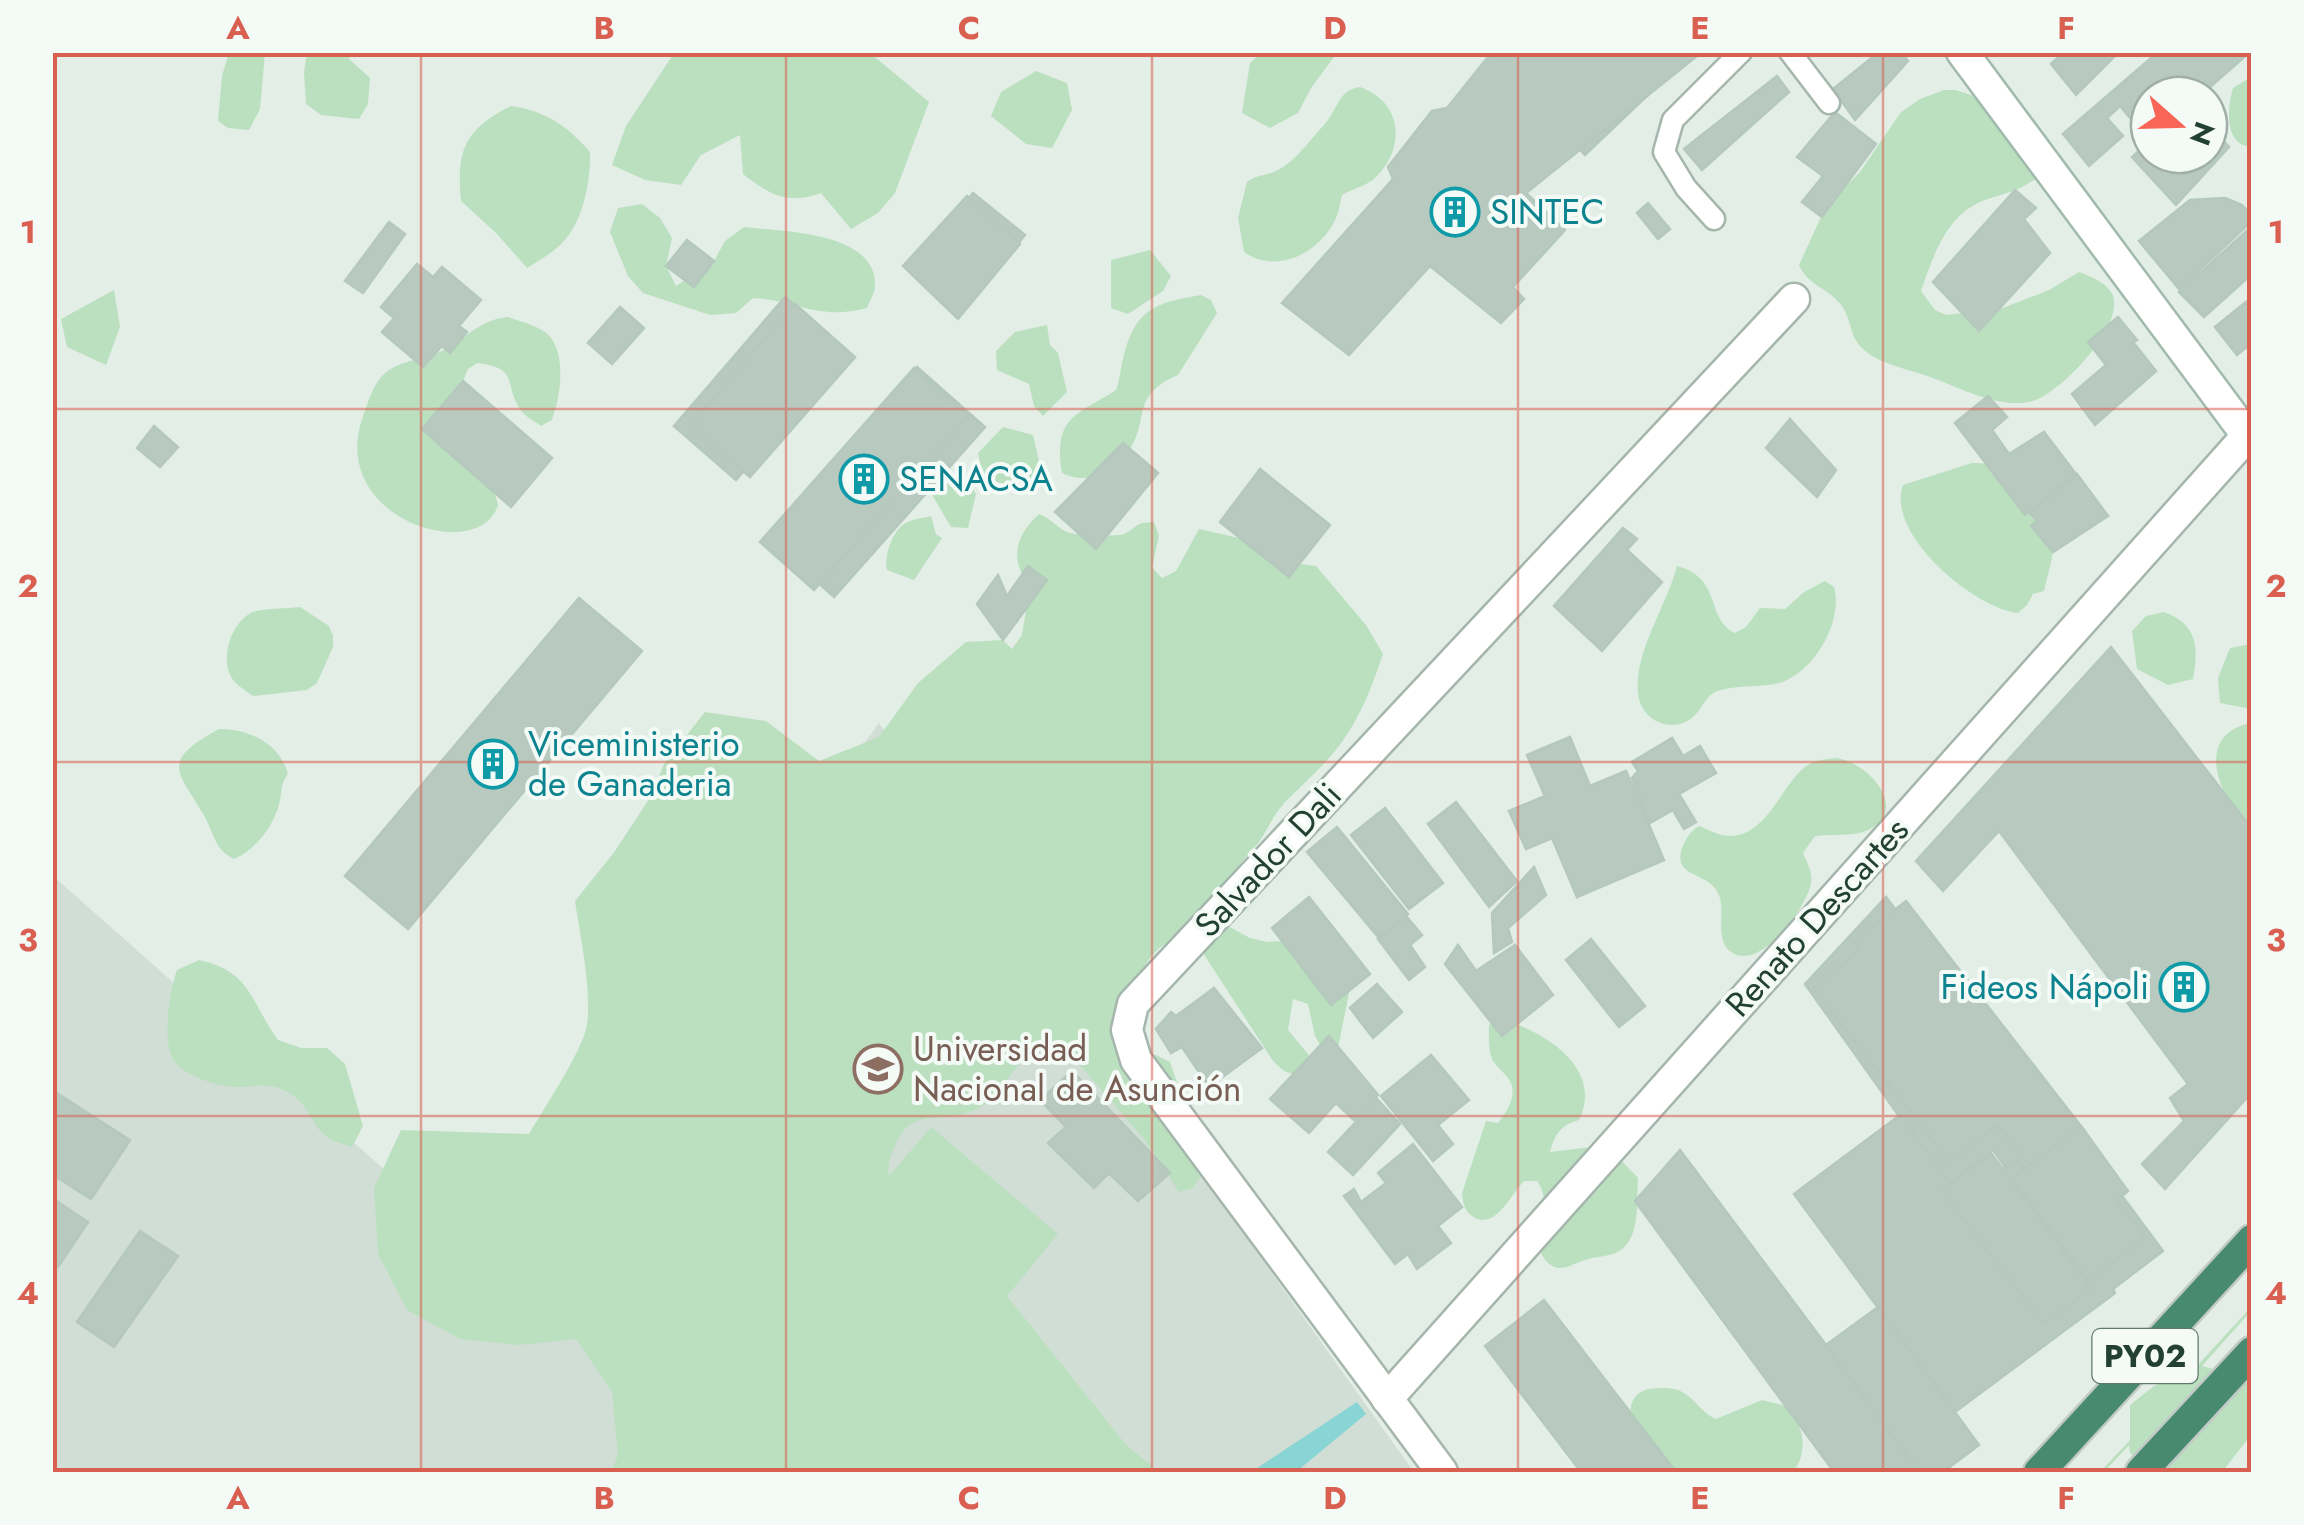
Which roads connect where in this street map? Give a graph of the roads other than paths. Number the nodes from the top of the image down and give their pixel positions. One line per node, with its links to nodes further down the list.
1 (1741, 52): 5 (lane)
2 (1790, 52): 4 (lane)
3 (1962, 52): 7 (street)
4 (1829, 103)
5 (1714, 219)
6 (1794, 299): 10 (street, Salvador Dali)
7 (2249, 439): 10 (street, Renato Descartes)
8 (2252, 1240): 12 (highway, PY02)
9 (2252, 1352): 13 (highway, PY02)
10 (1387, 1399): 11 (street, Salvador Dali)
11 (1442, 1472)
12 (2039, 1472)
13 (2141, 1472)

